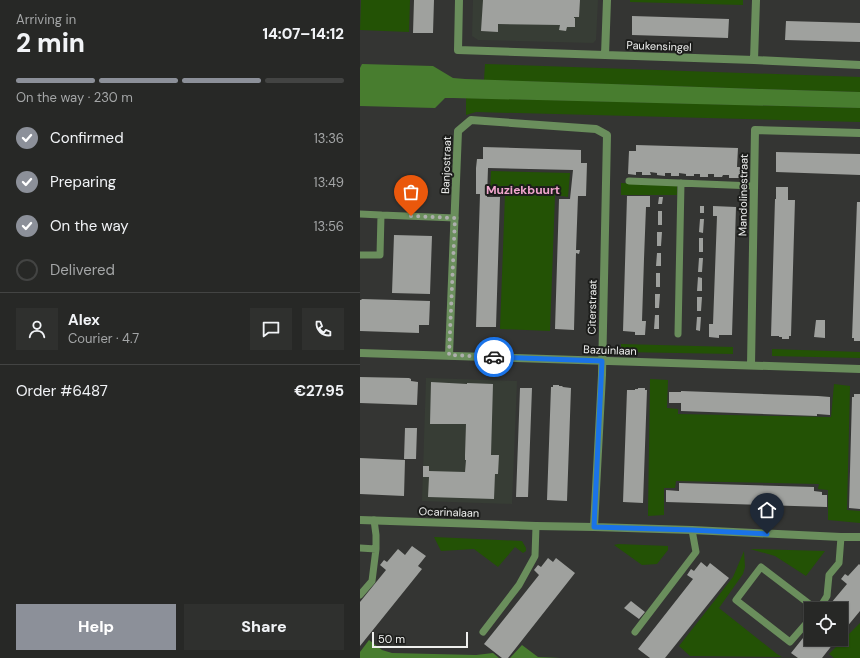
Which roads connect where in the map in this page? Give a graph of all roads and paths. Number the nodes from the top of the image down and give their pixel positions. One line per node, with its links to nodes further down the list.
1 (459, 0): 4 (street, Paukensingel)
2 (607, 0): 4 (street)
3 (756, 0): 5 (street)
4 (605, 55): 5 (street, Paukensingel)
5 (754, 60): 6 (street, Paukensingel)
6 (860, 65)
7 (860, 133): 11 (street, Mandolinestraat)
8 (606, 135): 14 (street, Banjostraat); 19 (street, Citerstraat)
9 (629, 181): 10 (lane)
10 (681, 183): 11 (lane); 16 (lane)
11 (754, 186): 20 (street, Mandolinestraat)
12 (360, 214): 13 (lane)
13 (381, 215): 14 (lane); 15 (lane)
14 (455, 218): 18 (street, Banjostraat)
15 (360, 255)
16 (678, 334)
17 (360, 352): 18 (street, Bazuinlaan)
18 (449, 355): 19 (street, Bazuinlaan)
19 (602, 361): 20 (street, Bazuinlaan); 25 (street, Citerstraat)
20 (751, 365): 21 (street, Bazuinlaan)
21 (860, 369)
22 (360, 520): 23 (street, Ocarinalaan)
23 (374, 520): 24 (street, Ocarinalaan); 30 (lane)
24 (536, 526): 25 (street, Ocarinalaan); 35 (lane)
25 (594, 527): 26 (street, Ocarinalaan)
26 (692, 530): 27 (street, Ocarinalaan); 36 (lane)
27 (841, 537): 28 (street, Ocarinalaan); 33 (lane)
28 (860, 537)
29 (360, 548): 30 (lane)
30 (376, 549): 31 (lane)
31 (360, 595)
32 (808, 602): 34 (lane)
33 (823, 602)
34 (804, 626)
35 (484, 632)
36 (635, 632)

